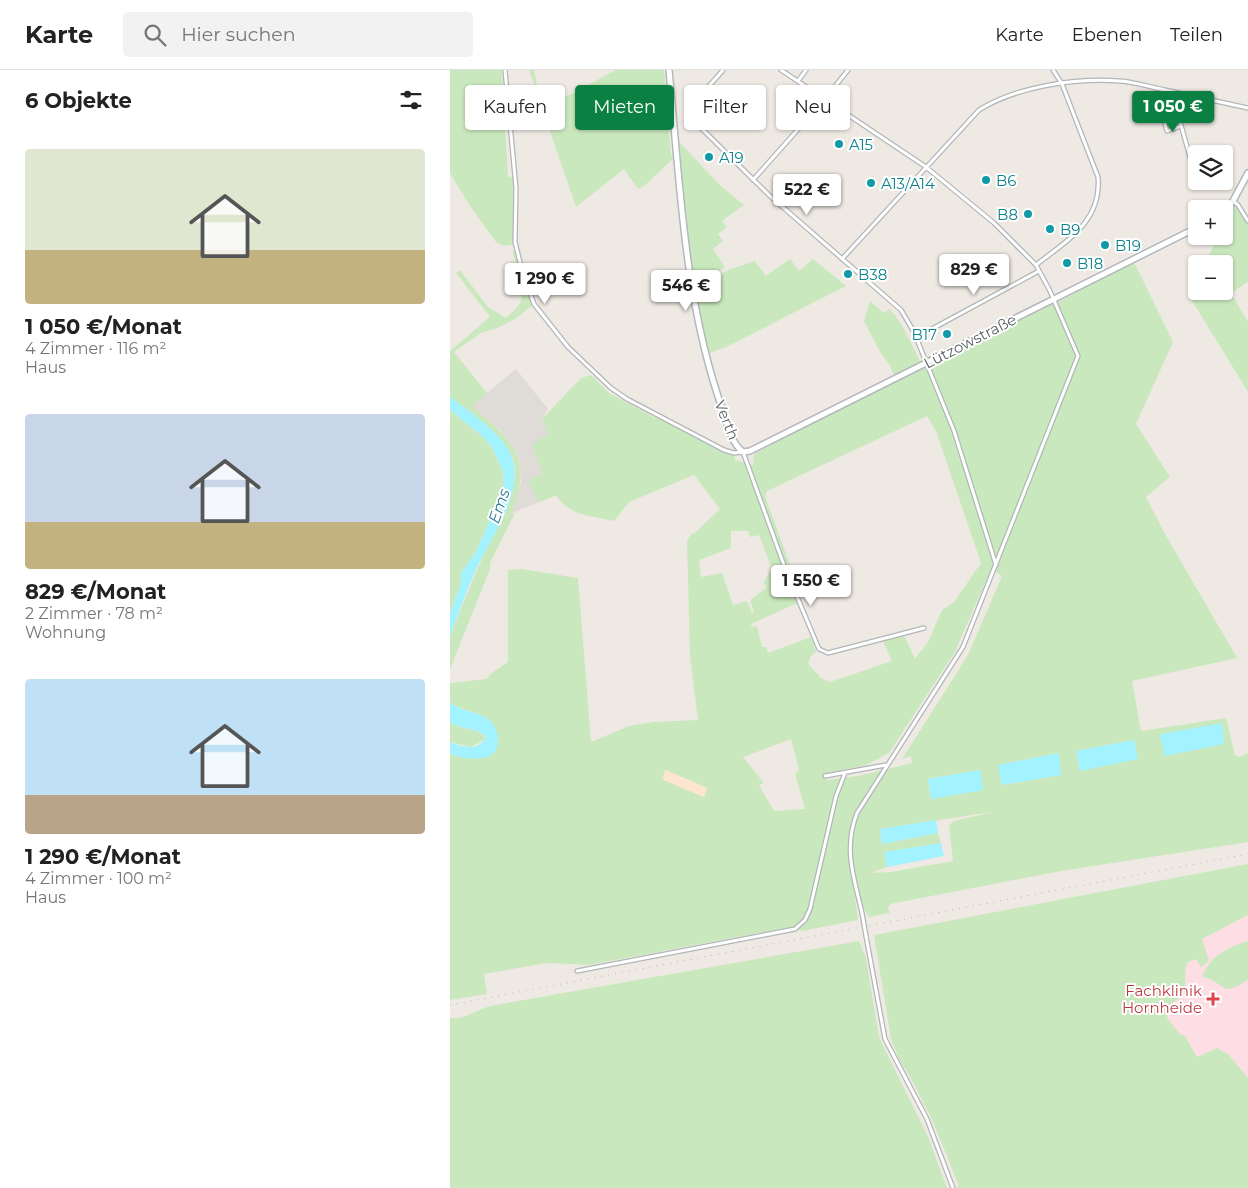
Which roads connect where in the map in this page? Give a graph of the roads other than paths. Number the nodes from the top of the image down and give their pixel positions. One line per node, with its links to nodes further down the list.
1 (505, 70): 31 (street)
2 (669, 70): 31 (street, Verth)
3 (723, 70): 21 (street)
4 (782, 70): 8 (street)
5 (806, 70): 8 (street)
6 (848, 70): 11 (street)
7 (1053, 70): 9 (street)
8 (798, 81): 10 (street)
9 (1062, 84): 12 (street); 19 (street); 26 (street)
10 (804, 85)
11 (836, 85)
12 (1248, 108)
13 (1170, 115): 15 (street); 16 (street); 16 (street)
14 (850, 116): 19 (street)
15 (1181, 126): 16 (street); 18 (street)
16 (1174, 129)
17 (797, 130): 21 (street)
18 (1188, 150)
19 (926, 167): 25 (street); 26 (street)
20 (1248, 173): 22 (street)
21 (753, 180): 25 (street)
22 (1233, 201): 23 (street)
23 (1248, 222)
24 (1188, 232): 28 (street, Lützowstraße)
25 (842, 259): 29 (street)
26 (1036, 265): 27 (street)
27 (1039, 271): 28 (street); 29 (street)
28 (1054, 299): 30 (street, Lützowstraße); 32 (street)
29 (917, 337): 30 (street)
30 (927, 363): 31 (street, Lützowstraße); 32 (street)
31 (743, 452): 33 (street, Verth)
32 (996, 566): 34 (street)
33 (924, 628)
34 (887, 765): 35 (street); 38 (street, bridge)
35 (845, 773): 36 (street); 37 (street)
36 (826, 776)
37 (577, 971)
38 (953, 1188)

